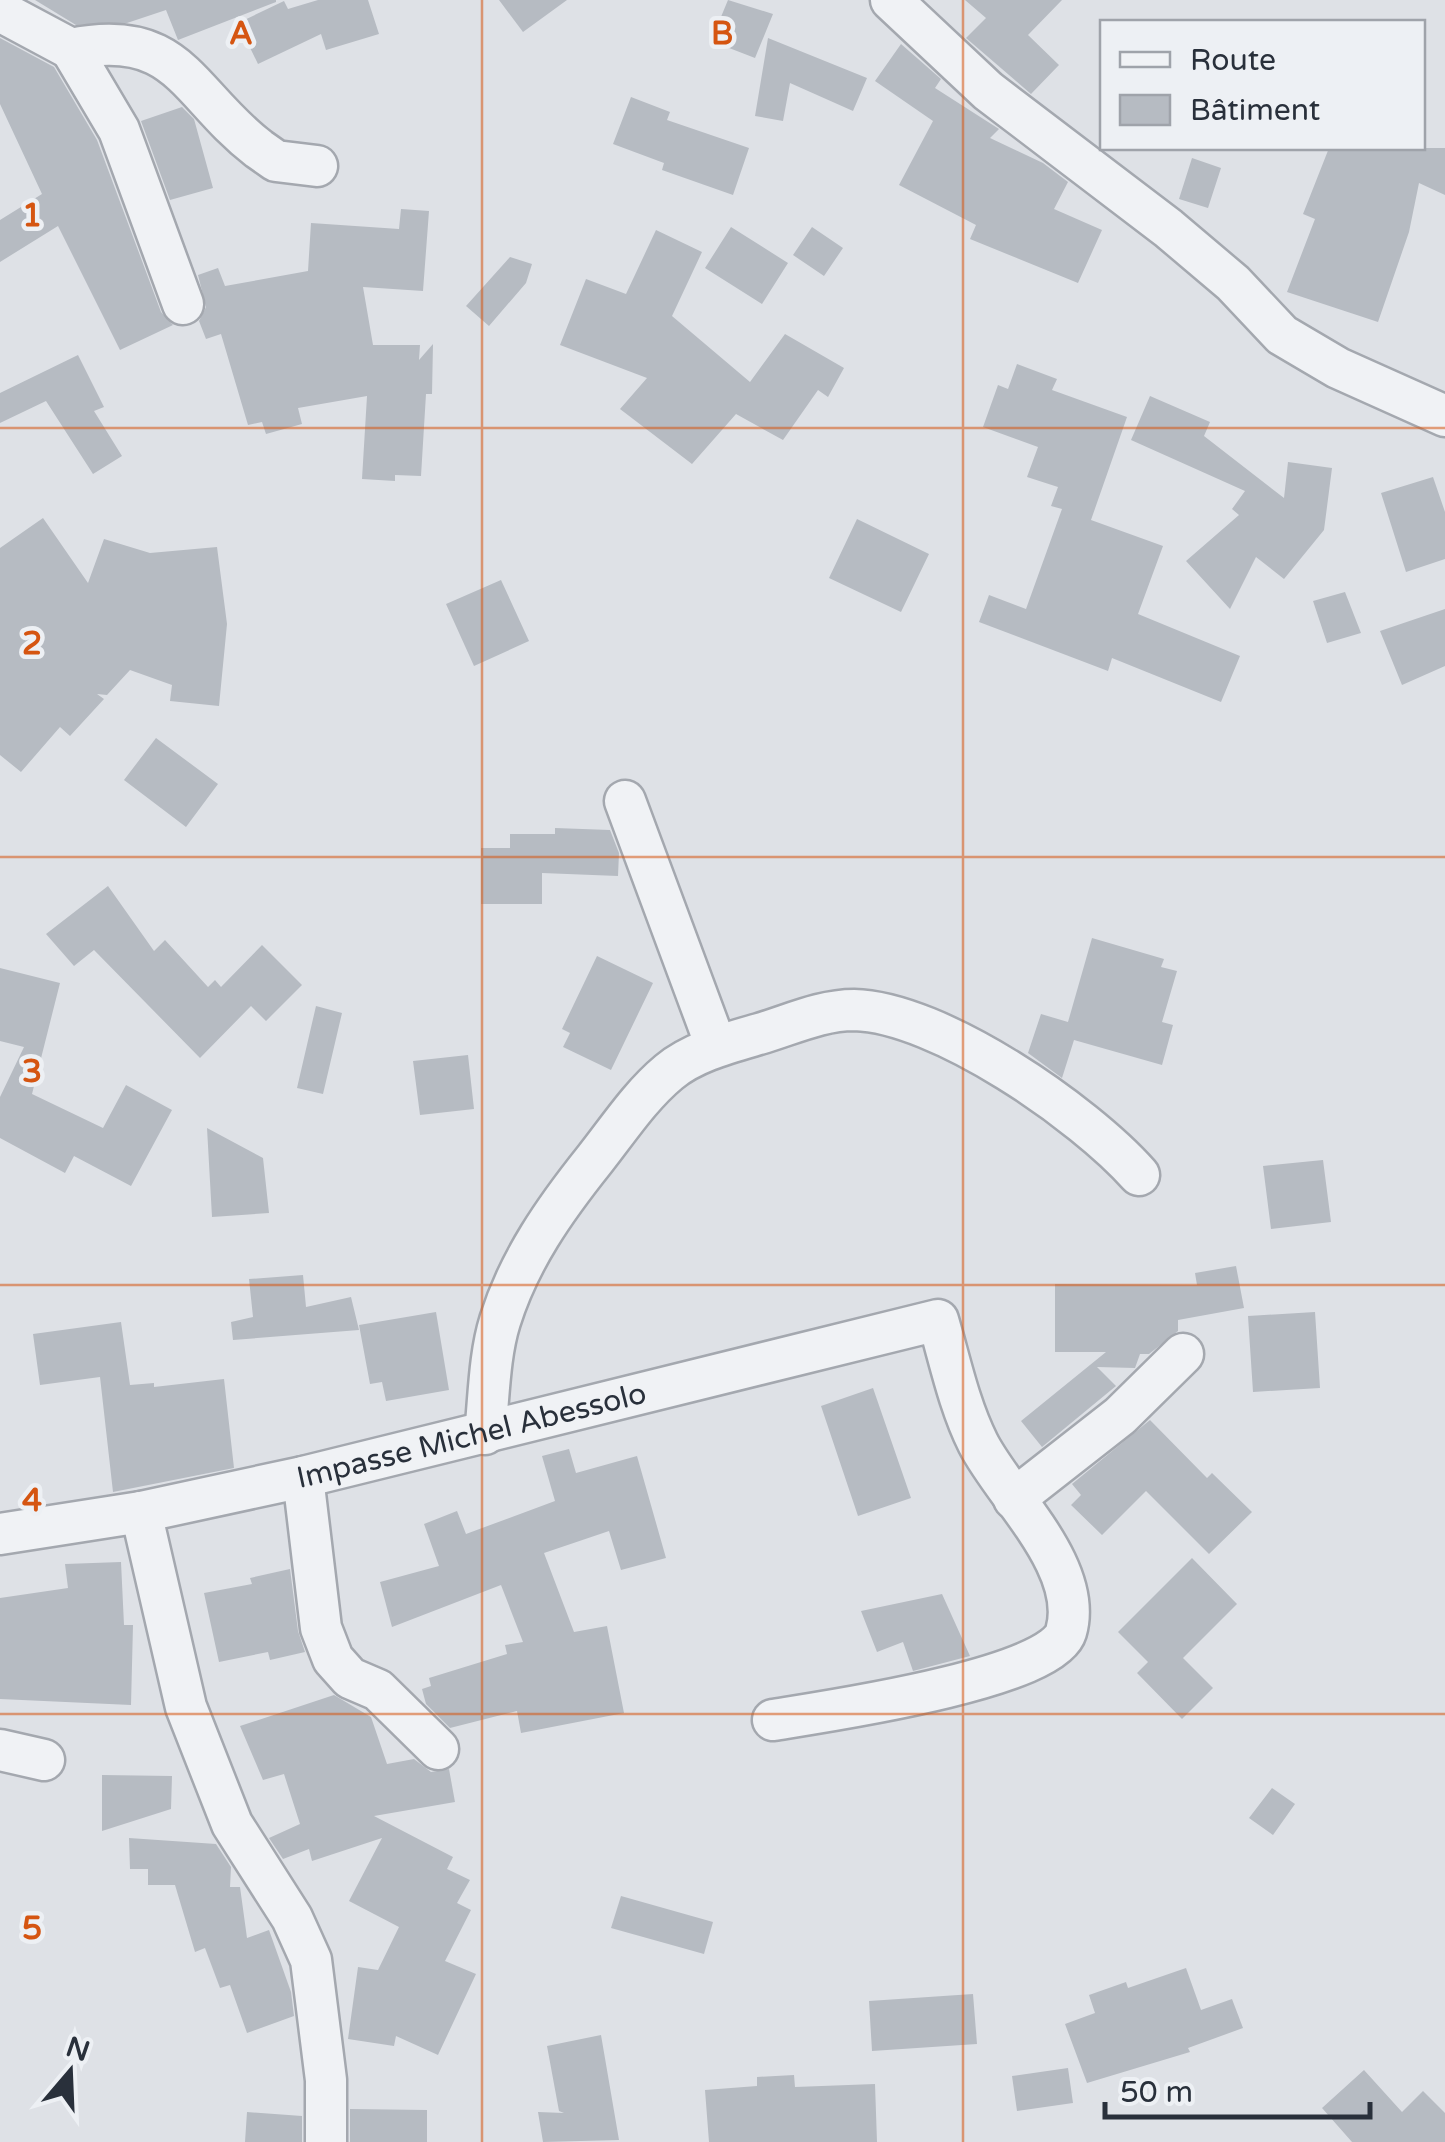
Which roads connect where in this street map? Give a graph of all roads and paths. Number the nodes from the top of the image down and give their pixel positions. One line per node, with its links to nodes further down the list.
1 (891, 0): 6 (street)
2 (0, 10): 3 (street)
3 (72, 50): 4 (street); 5 (street)
4 (316, 166)
5 (183, 304)
6 (1445, 416)
7 (626, 801): 8 (street)
8 (716, 1046): 9 (street); 11 (street)
9 (1139, 1174)
10 (1183, 1354): 13 (street)
11 (485, 1434): 12 (street, Impasse Michel Abessolo); 13 (street, Impasse Michel Abessolo)
12 (303, 1477): 14 (street, Impasse Michel Abessolo); 18 (street)
13 (1014, 1500): 16 (street)
14 (141, 1512): 15 (street, Impasse Michel Abessolo); 20 (street)
15 (0, 1534)
16 (772, 1720)
17 (0, 1750): 19 (street)
18 (438, 1750)
19 (44, 1760)
20 (326, 2142)

